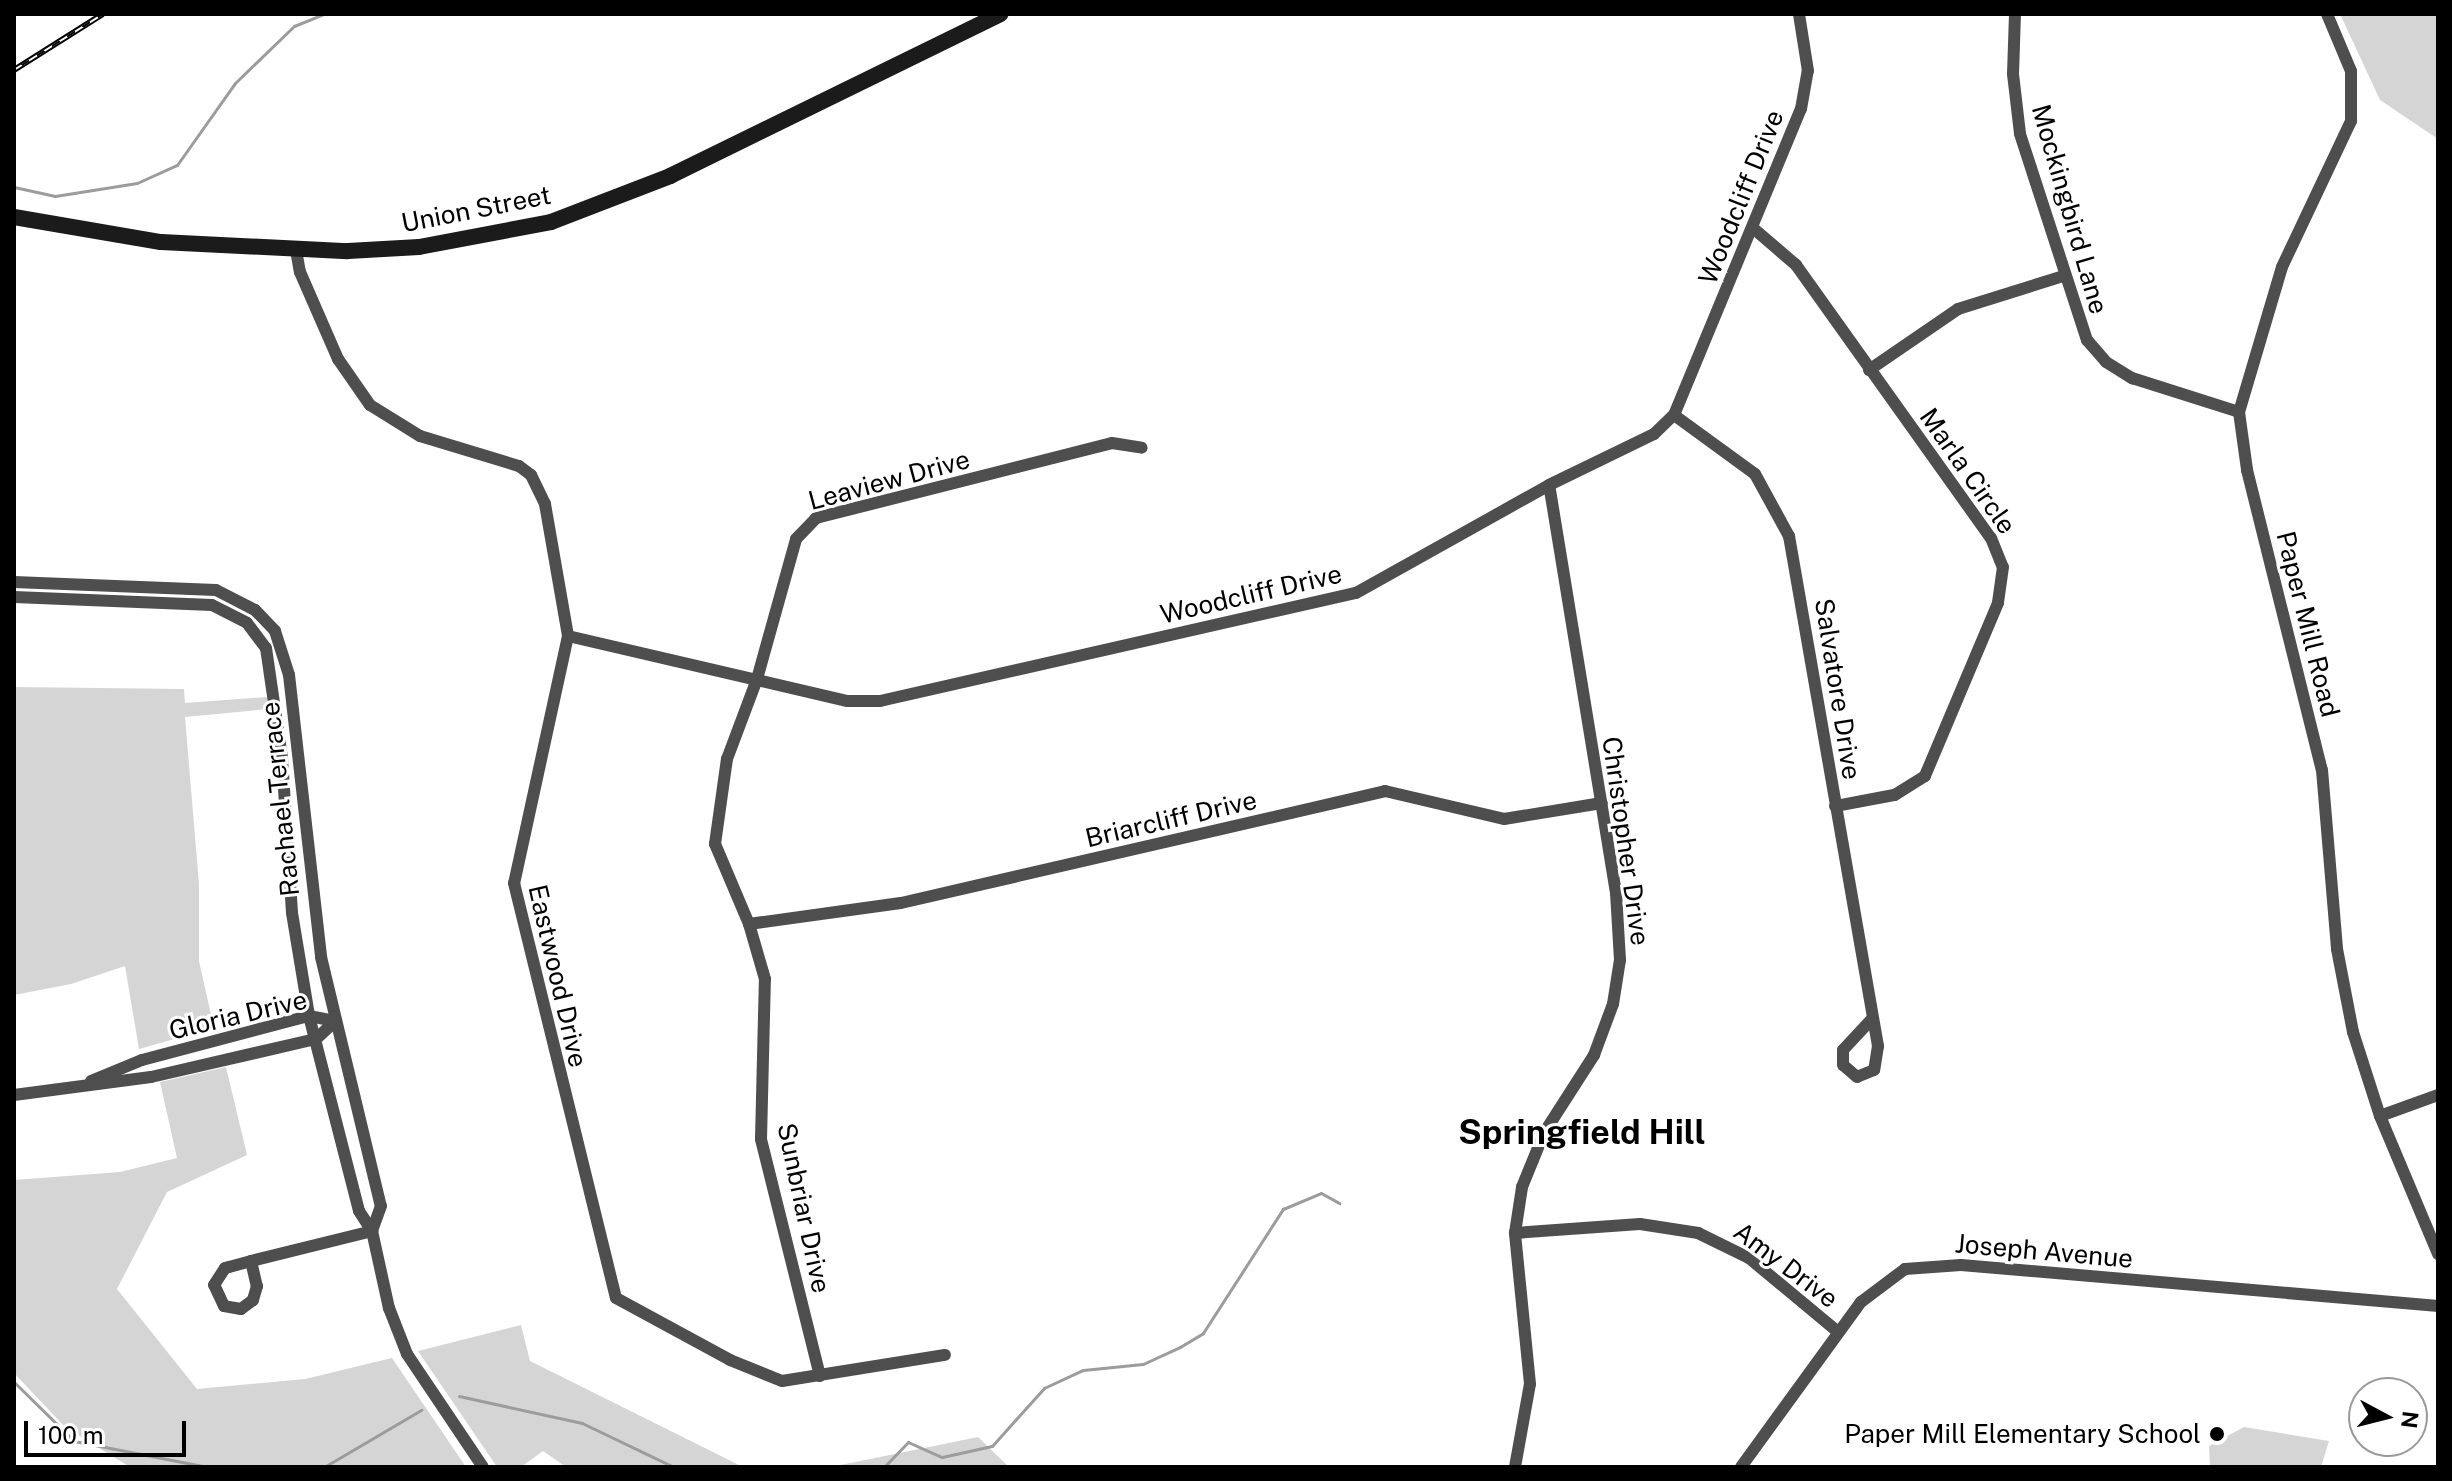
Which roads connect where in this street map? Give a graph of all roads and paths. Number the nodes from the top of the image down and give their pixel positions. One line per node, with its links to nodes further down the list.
1 (1000, 14): 7 (main road, Union Street)
2 (1799, 14): 6 (street, Woodcliff Drive)
3 (2015, 14): 8 (street, Mockingbird Lane)
4 (2327, 14): 10 (street, Paper Mill Road)
5 (14, 217): 7 (main road, Union Street)
6 (1753, 228): 9 (street, Marla Circle); 11 (street, Woodcliff Drive)
7 (296, 250): 16 (street, Eastwood Drive)
8 (2063, 276): 9 (street); 10 (street, Mockingbird Lane)
9 (1869, 370): 19 (street, Marla Circle)
10 (2239, 412): 28 (street, Paper Mill Road)
11 (1674, 415): 13 (street, Woodcliff Drive); 19 (street, Salvatore Drive)
12 (1142, 448): 17 (street, Leaview Drive)
13 (1549, 485): 17 (street, Woodcliff Drive); 18 (street, Christopher Drive)
14 (14, 582): 23 (street, Rachael Terrace)
15 (14, 597): 21 (street, Rachael Terrace)
16 (568, 636): 17 (street, Woodcliff Drive); 36 (street, Eastwood Drive)
17 (757, 679): 20 (street, Sunbriar Drive)
18 (1602, 803): 20 (street, Briarcliff Drive); 30 (street, Christopher Drive)
19 (1835, 806): 22 (street, Salvatore Drive)
20 (749, 924): 36 (street, Sunbriar Drive)
21 (309, 1016): 23 (street, Gloria Drive); 24 (street, Rachael Terrace); 25 (street, Gloria Drive)
22 (1871, 1020)
23 (335, 1021): 24 (street, Gloria Drive); 29 (street, Rachael Terrace)
24 (316, 1039): 25 (street, Gloria Drive); 29 (street, Rachael Terrace)
25 (73, 1089): 26 (street, Gloria Drive)
26 (14, 1095)
27 (2438, 1095): 28 (street)
28 (2380, 1116): 31 (street, Paper Mill Road)
29 (372, 1231): 32 (street); 37 (street, Rachael Terrace)
30 (1515, 1233): 34 (street, Amy Drive); 38 (street, Christopher Drive)
31 (2438, 1254)
32 (251, 1261)
33 (2438, 1306): 34 (street, Joseph Avenue)
34 (1838, 1332): 39 (street, Joseph Avenue)
35 (945, 1355): 36 (street, Eastwood Drive)
36 (820, 1376)
37 (483, 1467)
38 (1515, 1467)
39 (1741, 1467)

